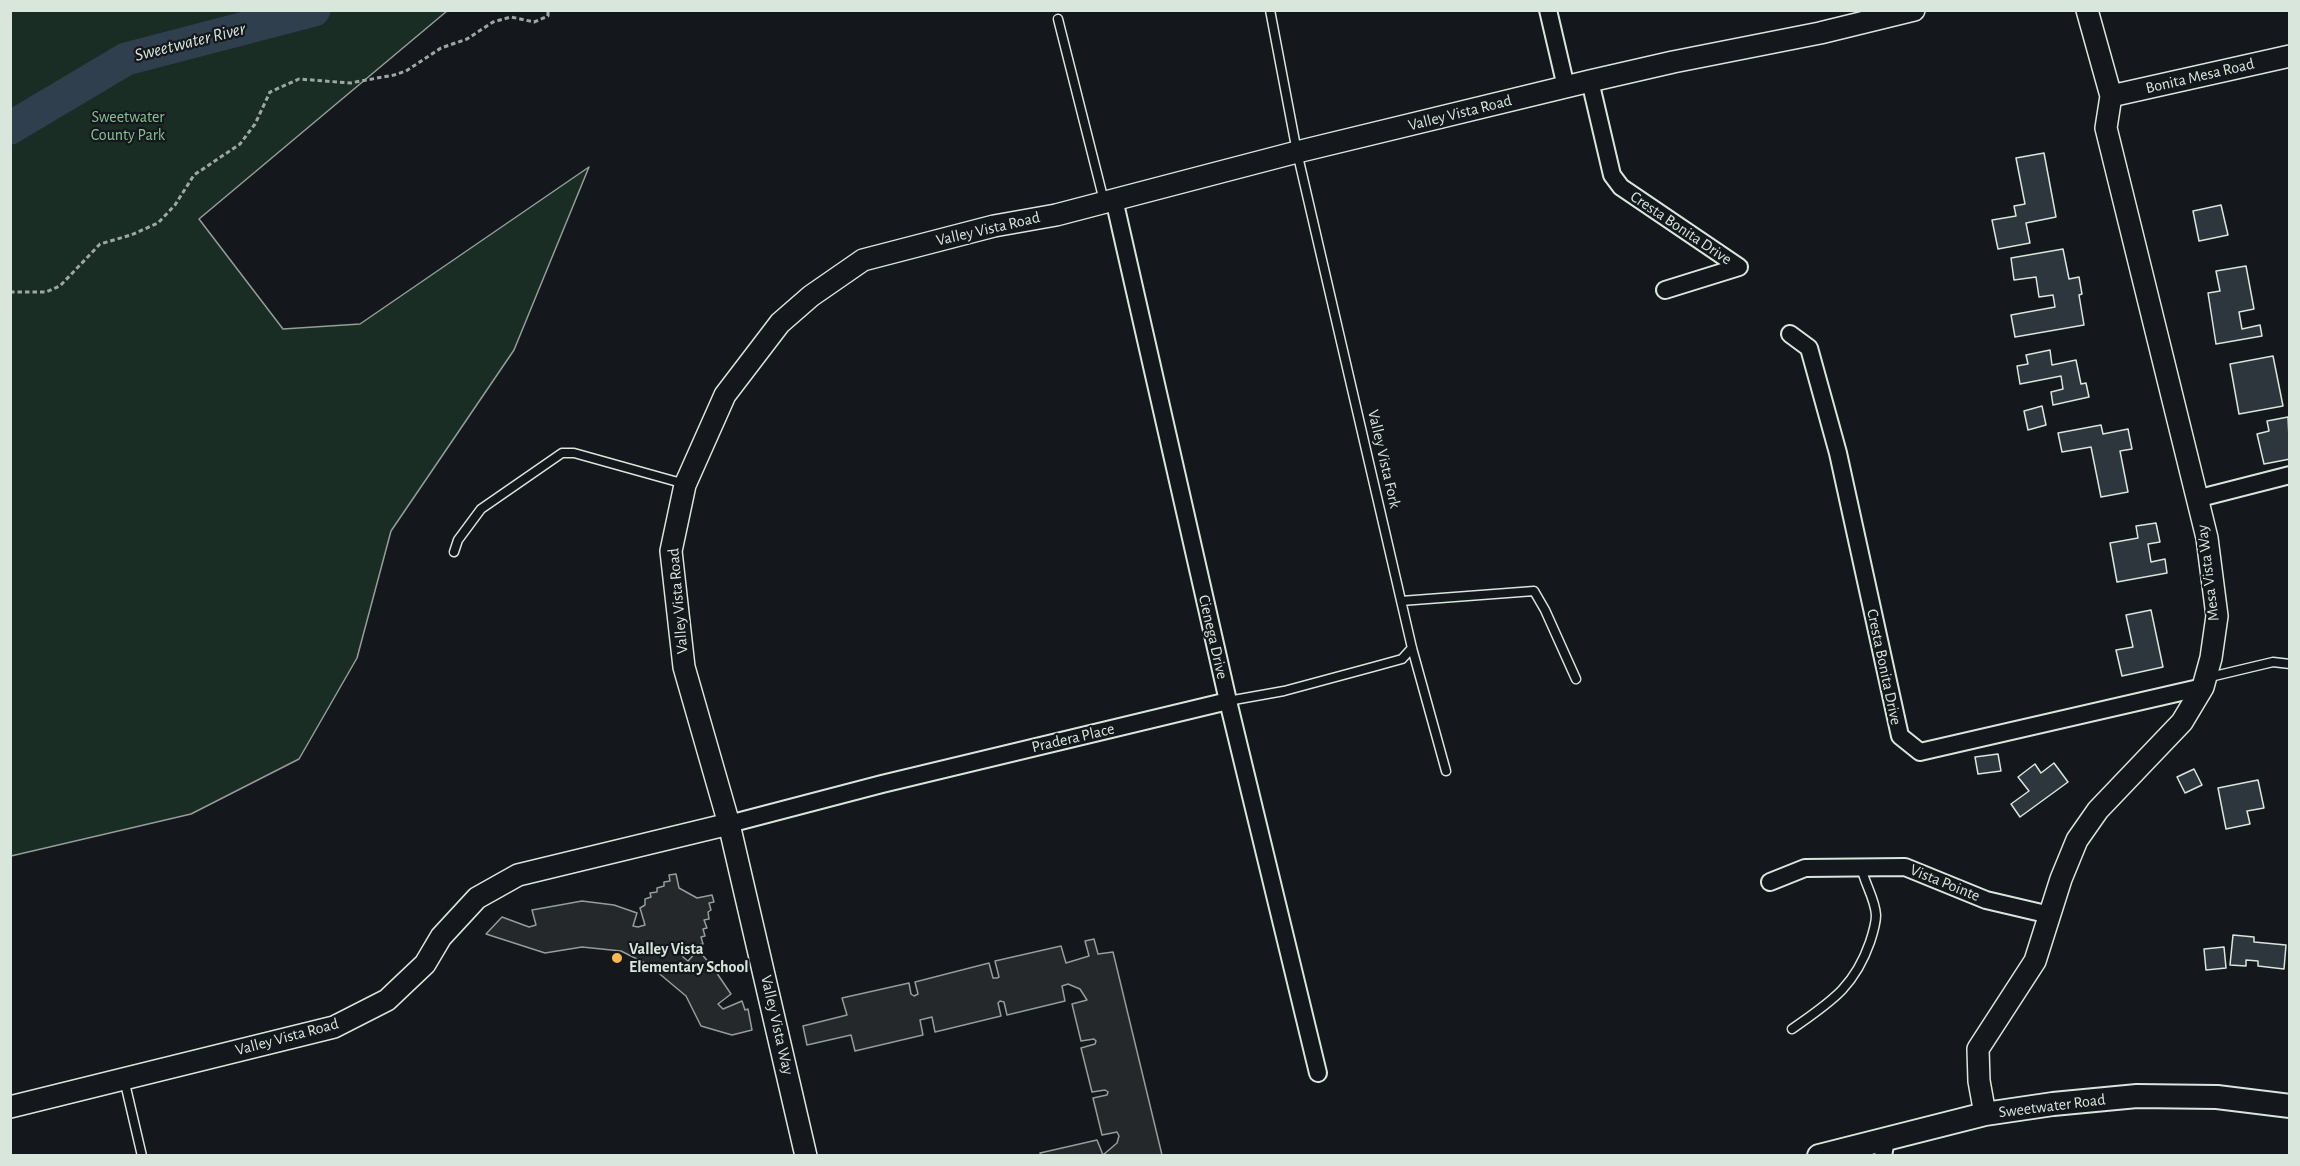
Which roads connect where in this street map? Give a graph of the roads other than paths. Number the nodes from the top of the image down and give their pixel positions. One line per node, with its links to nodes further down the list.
1 (1270, 10): 10 (lane, Valley Vista Fork)
2 (1548, 10): 8 (street)
3 (1914, 10): 7 (street, Valley Vista Road)
4 (2087, 10): 9 (street, Mesa Vista Way)
5 (1058, 19): 11 (lane)
6 (2289, 56): 9 (street, Bonita Mesa Road)
7 (1590, 81): 8 (street, Valley Vista Road); 12 (street, Cresta Bonita Drive)
8 (1566, 87): 10 (street, Valley Vista Road)
9 (2111, 96): 16 (street, Mesa Vista Way)
10 (1298, 152): 11 (street, Valley Vista Road); 18 (lane, Valley Vista Fork)
11 (1109, 200): 15 (street, Valley Vista Road); 23 (street, Cienega Drive)
12 (1665, 291)
13 (1790, 334): 22 (street, Cresta Bonita Drive)
14 (2289, 475): 16 (street)
15 (685, 485): 17 (lane); 25 (street, Valley Vista Road)
16 (2196, 499): 22 (street, Mesa Vista Way)
17 (454, 552)
18 (1401, 601): 19 (lane, Valley Vista Fork); 21 (lane)
19 (1412, 648): 23 (lane, Pradera Place); 24 (lane, Valley Vista Fork)
20 (2289, 664): 22 (lane)
21 (1576, 679)
22 (2204, 682): 28 (street, Mesa Vista Way)
23 (1228, 702): 25 (street, Pradera Place); 30 (street, Cienega Drive)
24 (1446, 771)
25 (729, 824): 31 (street, Valley Vista Road); 37 (street, Valley Vista Way)
26 (1861, 866): 27 (street, Vista Pointe); 28 (street, Vista Pointe); 29 (lane)
27 (1770, 882)
28 (2050, 915): 34 (street, Mesa Vista Way)
29 (1792, 1029)
30 (1318, 1073)
31 (124, 1079): 33 (street, Valley Vista Road); 36 (lane)
32 (2289, 1106): 34 (main road, Sweetwater Road)
33 (10, 1107)
34 (1985, 1114): 35 (main road, Sweetwater Road)
35 (1884, 1148): 38 (main road, Sweetwater Road)
36 (142, 1155)
37 (806, 1155)
38 (1819, 1155)

